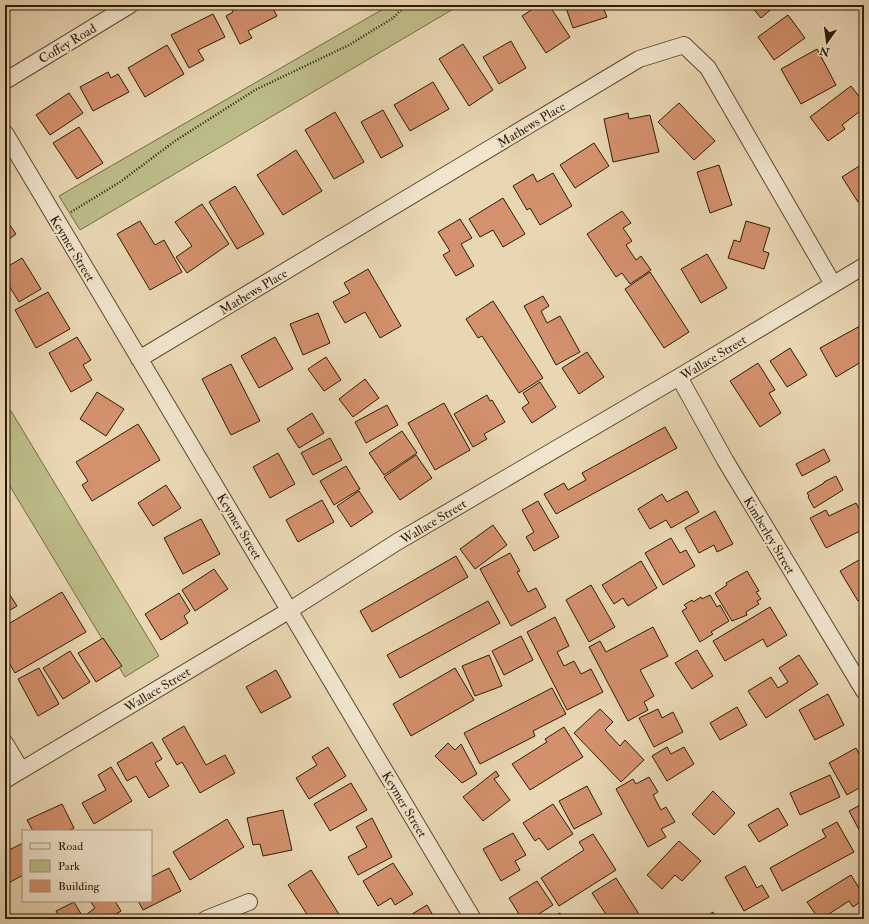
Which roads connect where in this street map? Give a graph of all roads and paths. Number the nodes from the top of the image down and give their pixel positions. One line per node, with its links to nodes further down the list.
1 (130, 5): 3 (street, Coffey Road)
2 (406, 5): 5 (path)
3 (5, 81)
4 (5, 133): 5 (street, Keymer Street)
5 (57, 221): 8 (street, Keymer Street)
6 (864, 266): 7 (street, Wallace Street)
7 (833, 284): 8 (street, Mathews Place); 9 (street, Wallace Street)
8 (139, 359): 10 (street, Keymer Street)
9 (679, 377): 10 (street, Wallace Street); 11 (street, Kimberley Street)
10 (290, 610): 13 (street, Wallace Street); 17 (street, Keymer Street)
11 (864, 691)
12 (5, 743): 13 (street)
13 (21, 770): 14 (street, Wallace Street)
14 (5, 780)
15 (248, 902): 16 (street)
16 (206, 919)
17 (474, 919)

